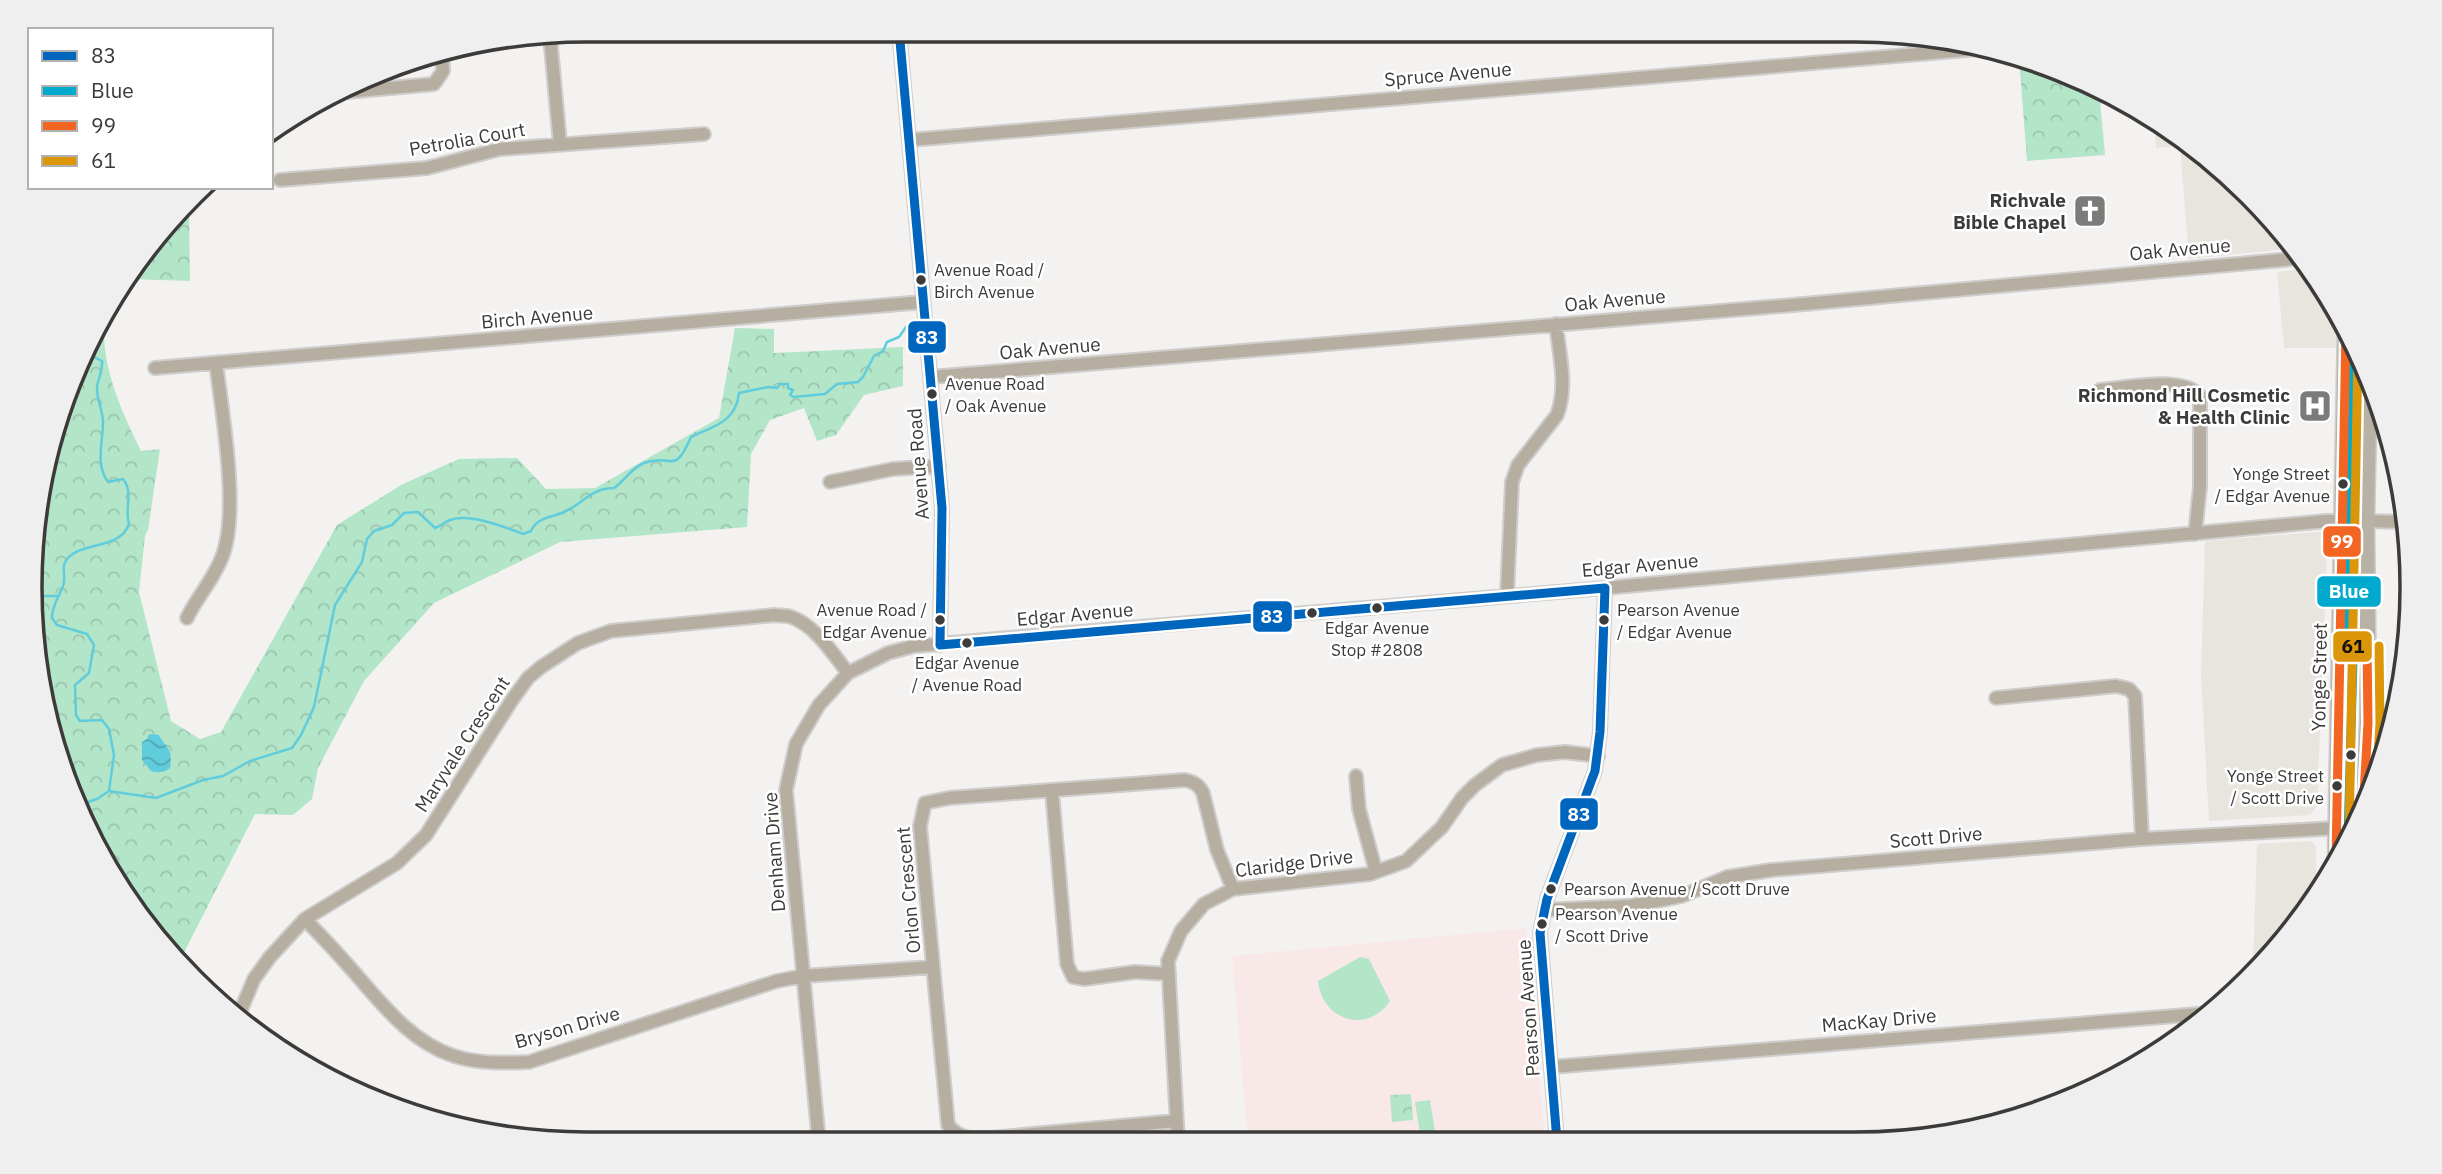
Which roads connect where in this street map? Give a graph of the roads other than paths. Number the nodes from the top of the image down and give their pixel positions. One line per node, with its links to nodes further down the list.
1 (900, 42): 7 (street, Avenue Road)
2 (551, 43): 8 (street)
3 (1954, 51): 7 (street, Spruce Avenue)
4 (442, 62): 5 (street)
5 (362, 91)
6 (704, 134): 8 (street, Petrolia Court)
7 (910, 141): 11 (street, Avenue Road)
8 (560, 144): 9 (street, Petrolia Court)
9 (280, 180)
10 (2290, 259): 12 (street, Oak Avenue)
11 (923, 302): 14 (street, Birch Avenue); 16 (street, Avenue Road)
12 (1556, 324): 16 (street, Oak Avenue); 26 (street)
13 (2346, 350): 21 (main road, Yonge Street)
14 (216, 363): 15 (street, Birch Avenue); 27 (street)
15 (155, 368)
16 (931, 377): 19 (street, Avenue Road)
17 (2100, 390): 24 (street)
18 (2368, 404): 22 (main road)
19 (939, 466): 20 (street); 28 (street, Avenue Road)
20 (830, 482)
21 (2343, 521): 24 (street, Edgar Avenue); 35 (main road, Yonge Street)
22 (2366, 521): 23 (street); 33 (main road)
23 (2396, 522)
24 (2196, 534): 25 (street, Edgar Avenue)
25 (1605, 588): 26 (street, Edgar Avenue); 31 (street, Pearson Avenue)
26 (1507, 595): 28 (street, Edgar Avenue)
27 (187, 618)
28 (940, 645): 29 (street, Denham Drive)
29 (848, 673): 42 (street, Maryvale Crescent); 45 (street, Denham Drive)
30 (1996, 698): 37 (street)
31 (1598, 756): 39 (street, Claridge Drive); 41 (street, Pearson Avenue)
32 (1356, 776): 39 (street)
33 (2365, 780)
34 (1052, 791): 40 (street, Orlon Crescent); 43 (street, Orlon Crescent); 44 (street)
35 (2336, 827): 36 (street, Scott Drive); 37 (street, Scott Drive); 38 (main road, Yonge Street)
36 (2344, 827)
37 (2141, 839): 41 (street, Scott Drive)
38 (2336, 843)
39 (1376, 872): 40 (street, Claridge Drive)
40 (1233, 889): 44 (street, Claridge Drive)
41 (1545, 910): 48 (street, Pearson Avenue)
42 (305, 919): 45 (street, Bryson Drive); 46 (street, Maryvale Crescent)
43 (933, 967): 45 (street, Bryson Drive); 51 (street, Orlon Crescent)
44 (1168, 974): 49 (street, Claridge Drive)
45 (803, 976): 50 (street, Denham Drive)
46 (242, 1008)
47 (2193, 1015): 48 (street, MacKay Drive)
48 (1551, 1067): 54 (street, Pearson Avenue)
49 (1176, 1121): 52 (street, Orlon Crescent); 53 (street, Claridge Drive)
50 (818, 1132)
51 (956, 1132)
52 (1056, 1132)
53 (1177, 1132)
54 (1556, 1132)

